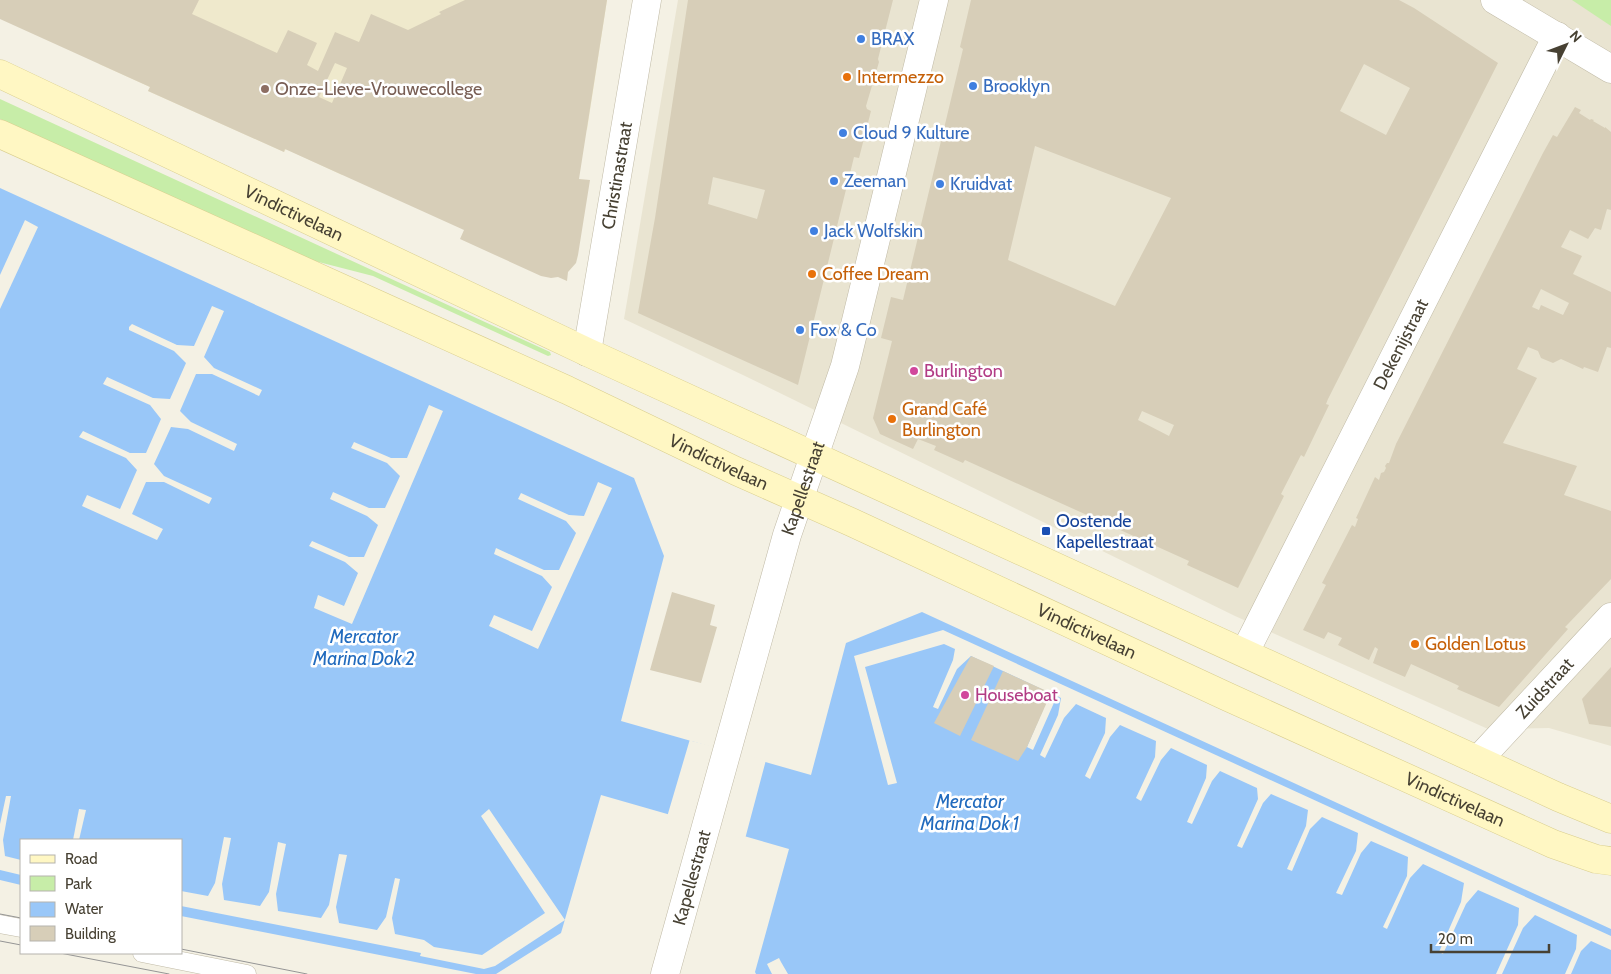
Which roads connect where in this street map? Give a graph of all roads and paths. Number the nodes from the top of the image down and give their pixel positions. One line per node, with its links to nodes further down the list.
1 (647, 0): 8 (street, Christinastraat)
2 (934, 0): 10 (street, Kapellestraat)
3 (1494, 0): 4 (street)
4 (1557, 36): 5 (street); 13 (street, Dekenijstraat)
5 (1611, 69)
6 (0, 74): 8 (street, Vindictivelaan)
7 (0, 134): 9 (street, Vindictivelaan)
8 (587, 352): 9 (street); 10 (street, Vindictivelaan)
9 (567, 390): 11 (street, Vindictivelaan)
10 (814, 456): 11 (street, Kapellestraat); 13 (street, Vindictivelaan)
11 (800, 499): 16 (street, Vindictivelaan); 21 (street, Kapellestraat)
12 (1611, 617): 14 (street, Zuidstraat)
13 (1245, 652): 14 (street, Vindictivelaan)
14 (1478, 760): 15 (street, Vindictivelaan)
15 (1611, 818)
16 (1611, 861)
17 (0, 924): 18 (lane)
18 (20, 928)
19 (147, 954): 20 (lane)
20 (247, 974)
21 (665, 974)

